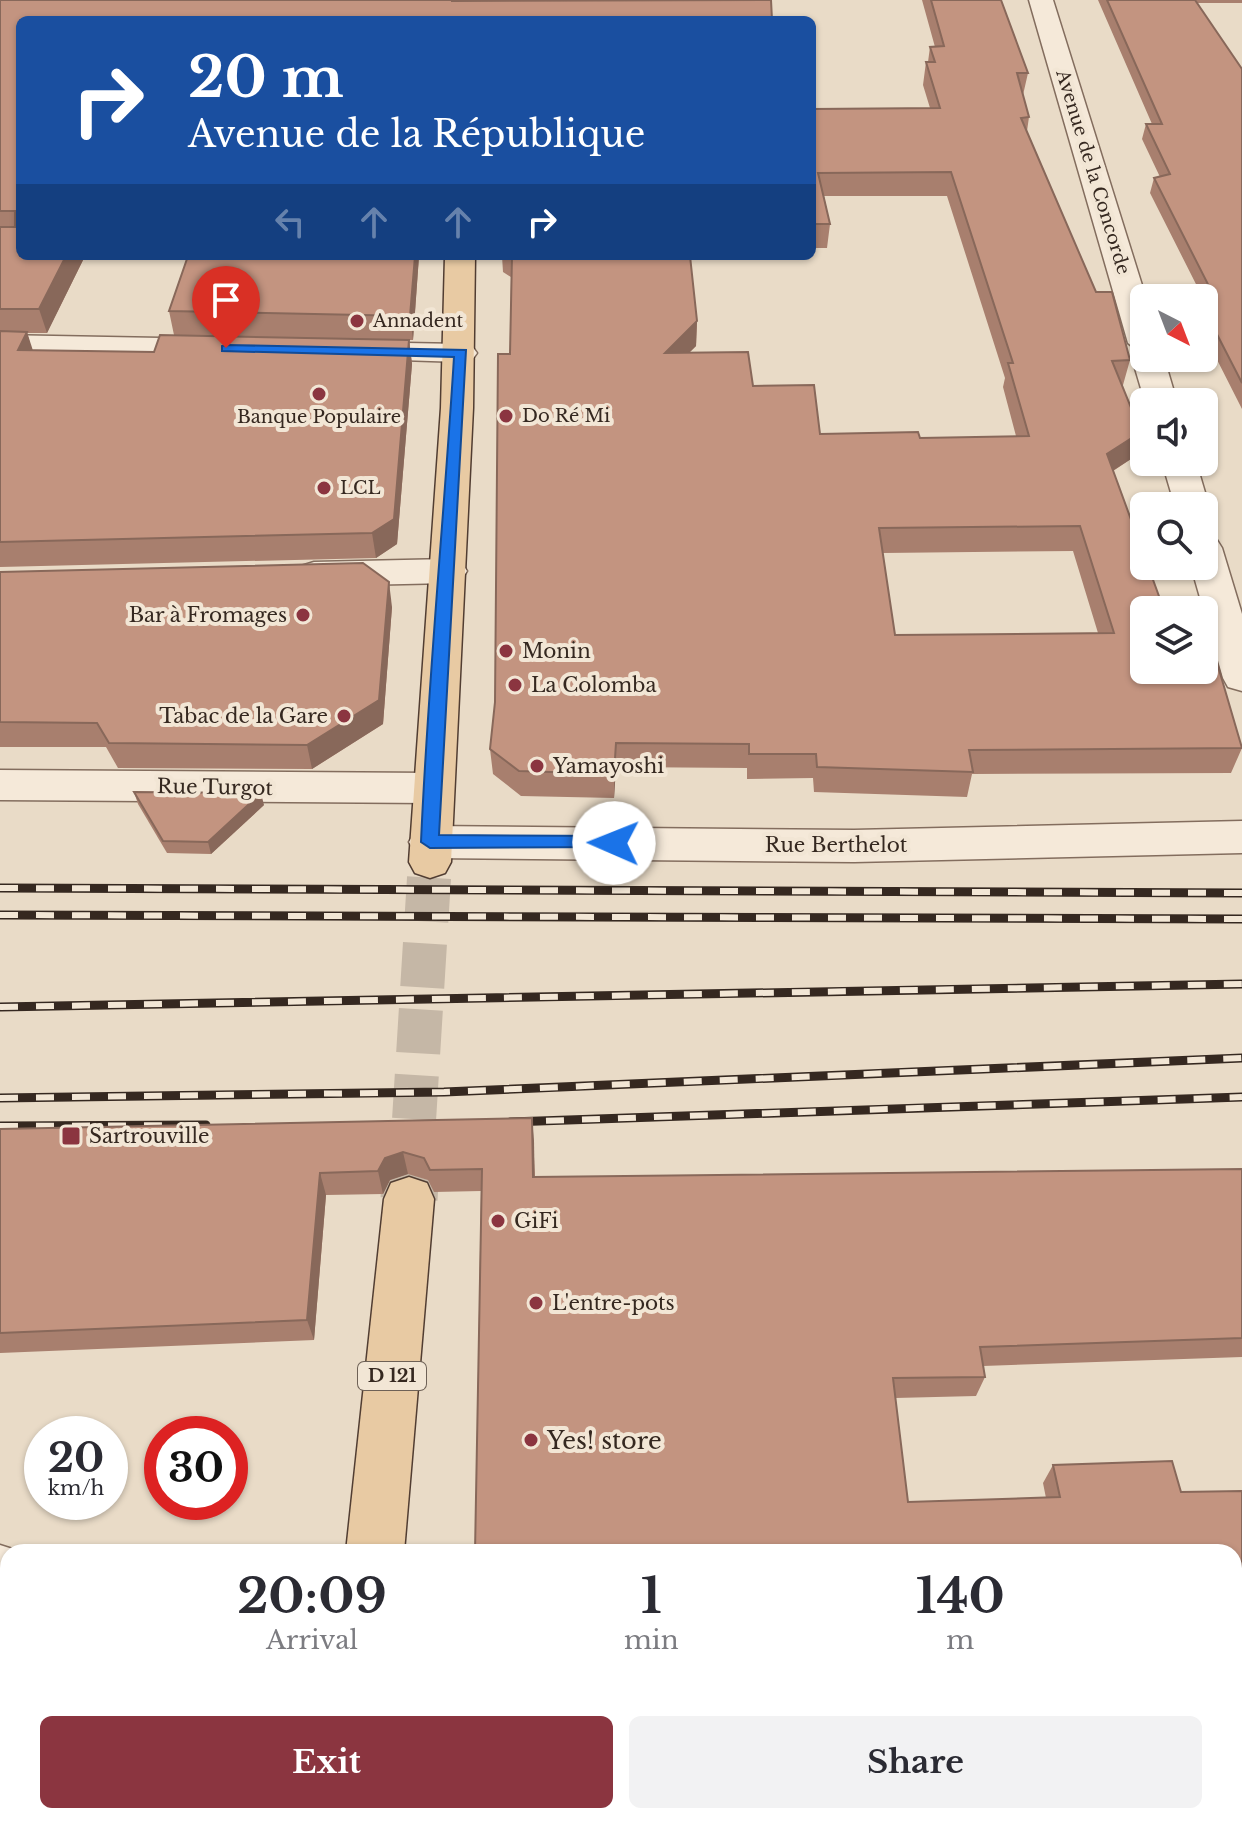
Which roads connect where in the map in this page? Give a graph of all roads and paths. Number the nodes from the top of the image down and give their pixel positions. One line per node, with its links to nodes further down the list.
1 (1041, 0): 3 (street, Avenue de la Concorde)
2 (460, 260): 7 (main road)
3 (1130, 296)
4 (0, 344): 5 (street)
5 (242, 349)
6 (319, 350): 7 (street)
7 (461, 353): 8 (main road)
8 (449, 571): 9 (street); 13 (main road)
9 (285, 575)
10 (1213, 580): 11 (street)
11 (1242, 678)
12 (0, 785): 13 (street, Rue Turgot)
13 (431, 788): 15 (main road)
14 (1242, 837): 15 (street, Rue Berthelot)
15 (430, 852)
16 (409, 1199): 17 (main road, D 121)
17 (376, 1544)

